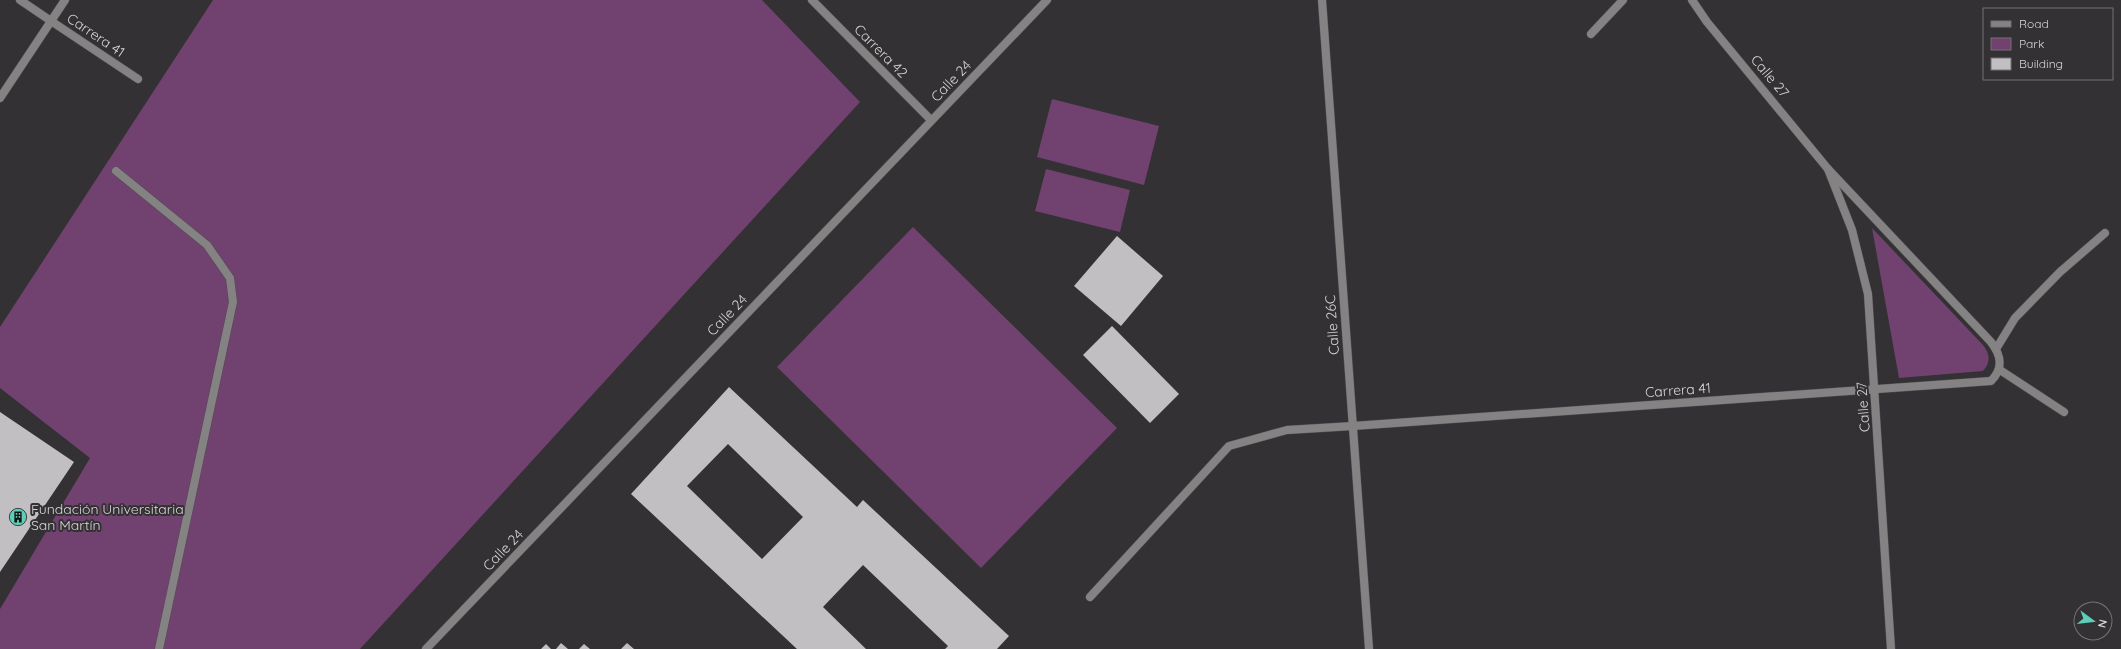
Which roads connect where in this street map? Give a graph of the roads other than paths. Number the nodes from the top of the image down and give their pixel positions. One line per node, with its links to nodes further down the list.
1 (20, 0): 8 (street, Carrera 41)
2 (65, 0): 8 (street)
3 (812, 0): 12 (street, Carrera 42)
4 (1047, 0): 12 (street, Calle 24)
5 (1322, 0): 20 (street, Calle 26C)
6 (1623, 0): 9 (street)
7 (1692, 0): 13 (street, Calle 27)
8 (51, 21): 10 (street, Carrera 41); 11 (street)
9 (1591, 34)
10 (138, 79)
11 (0, 98)
12 (931, 120): 23 (street, Calle 24)
13 (1828, 169): 16 (street, Calle 27); 18 (street, Calle 27)
14 (116, 171): 22 (street)
15 (2105, 233): 16 (street)
16 (1996, 349): 17 (street)
17 (2000, 370): 18 (street, Carrera 41); 19 (street)
18 (1875, 389): 20 (street, Carrera 41); 25 (street, Calle 27)
19 (2064, 412)
20 (1353, 426): 21 (street, Carrera 41); 24 (street, Calle 26C)
21 (1090, 598)
22 (159, 649)
23 (426, 649)
24 (1369, 649)
25 (1891, 649)

